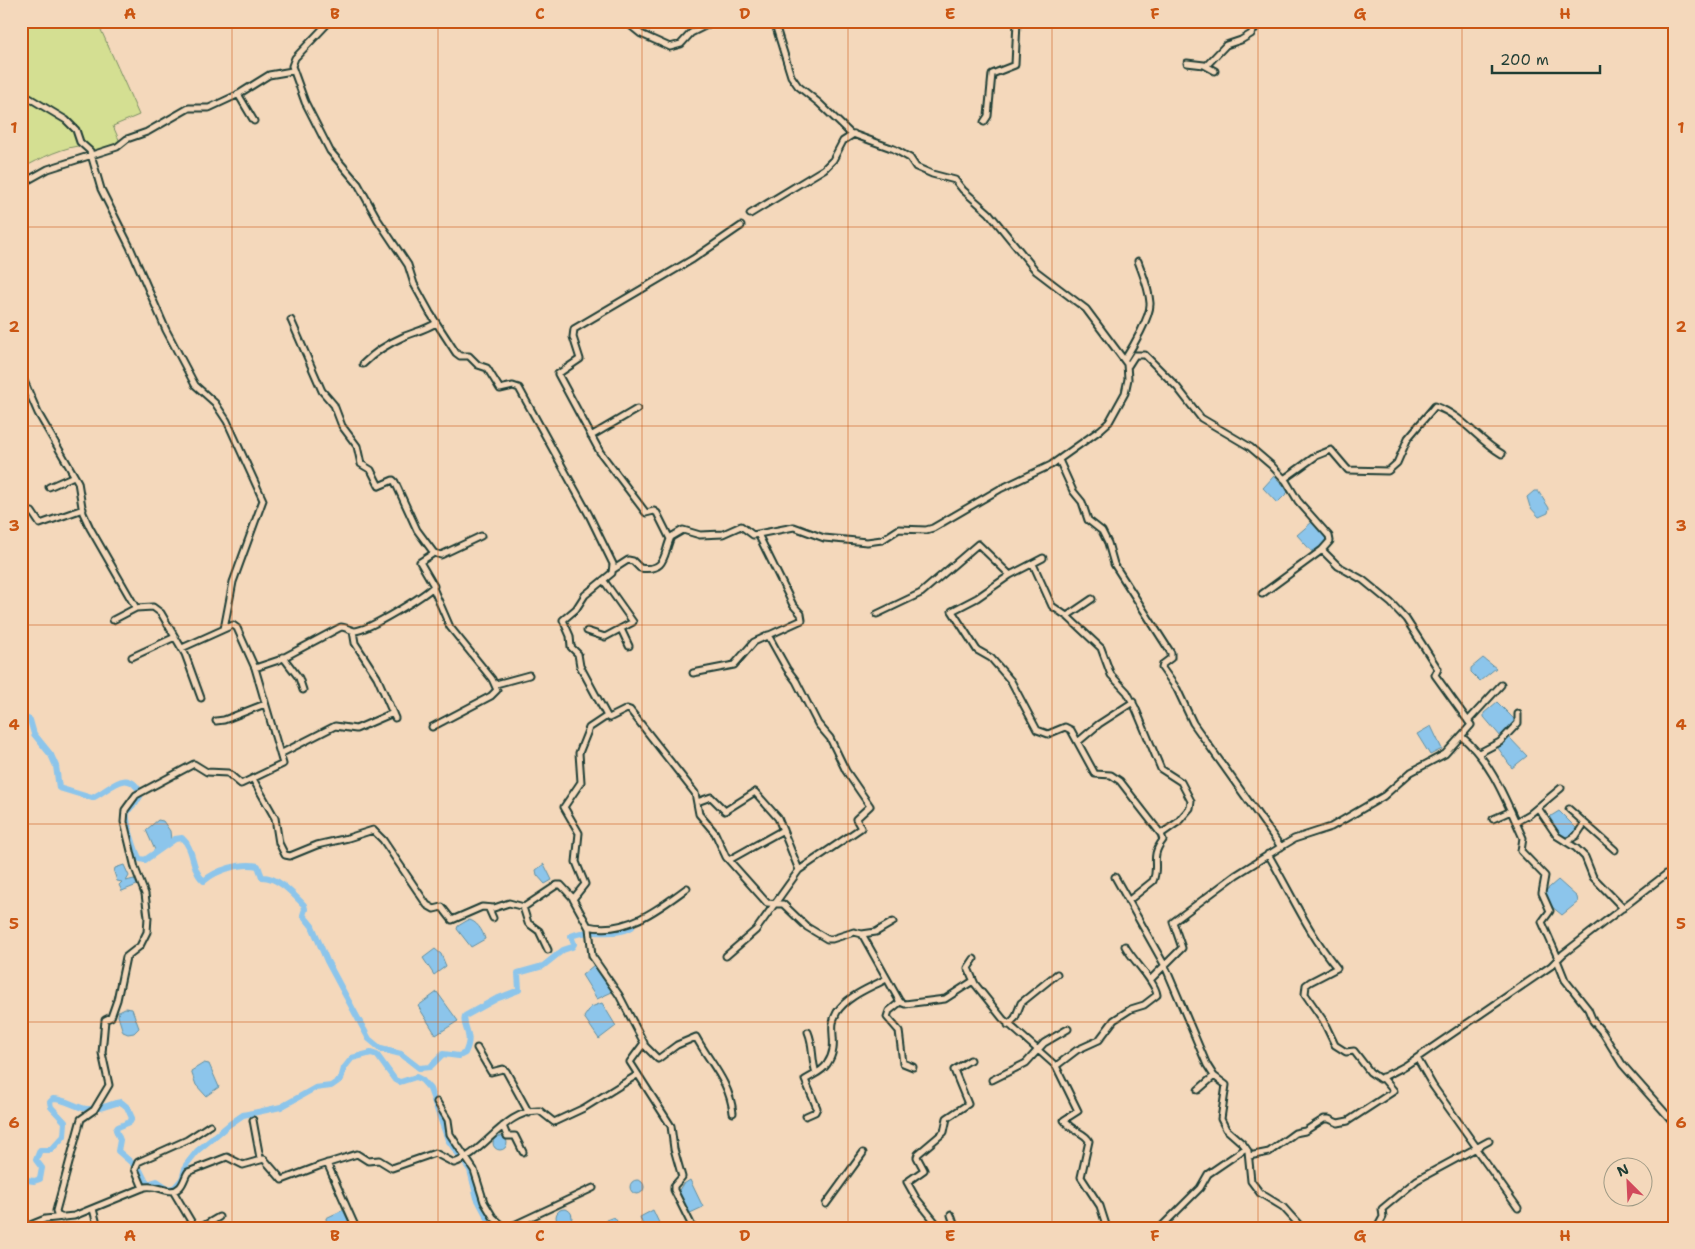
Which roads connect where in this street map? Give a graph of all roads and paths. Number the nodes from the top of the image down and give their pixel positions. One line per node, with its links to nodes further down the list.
1 (330, 21): 9 (street)
2 (624, 21): 3 (street)
3 (715, 21)
4 (774, 21): 15 (street)
5 (1017, 21): 14 (street)
6 (1260, 21): 8 (street)
7 (1187, 64): 8 (street)
8 (1206, 66): 10 (street)
9 (292, 71): 12 (street); 22 (street)
10 (1215, 71)
11 (21, 93): 16 (street)
12 (238, 94): 13 (street); 16 (street)
13 (254, 121)
14 (984, 122)
15 (854, 134): 18 (street); 23 (street)
16 (92, 156): 17 (street); 53 (street)
17 (21, 184)
18 (750, 214)
19 (741, 226): 28 (street)
20 (1138, 261): 23 (street)
21 (291, 320): 40 (street)
22 (436, 323): 24 (street); 43 (street)
23 (1125, 359): 25 (street)
24 (363, 364)
25 (1128, 366): 30 (street); 32 (street)
26 (21, 374): 31 (street)
27 (637, 409): 28 (street)
28 (591, 436): 38 (street)
29 (1502, 454): 32 (street)
30 (1059, 460): 36 (street); 93 (street)
31 (74, 476): 33 (street); 34 (street)
32 (1284, 479): 39 (street)
33 (49, 486)
34 (83, 510): 35 (street); 49 (street)
35 (32, 512)
36 (758, 534): 38 (street); 57 (street)
37 (481, 536): 40 (street)
38 (670, 539): 43 (street)
39 (1322, 550): 47 (street); 75 (street)
40 (434, 553): 46 (street)
41 (1042, 558): 42 (street)
42 (1033, 564): 44 (street); 51 (street)
43 (614, 569): 45 (street)
44 (1010, 575): 50 (street); 78 (street)
45 (604, 581): 54 (street); 73 (street)
46 (433, 588): 55 (street); 66 (street)
47 (1262, 594)
48 (1092, 599): 51 (street)
49 (136, 608): 52 (street); 58 (street)
50 (877, 614)
51 (1067, 616): 70 (street)
52 (113, 620)
53 (224, 629): 60 (street); 63 (street)
54 (621, 629): 56 (street); 59 (street)
55 (353, 631): 62 (street); 80 (street)
56 (587, 631)
57 (768, 635): 64 (street); 98 (street)
58 (176, 637): 60 (street); 61 (street)
59 (629, 646)
60 (182, 648): 69 (street)
61 (132, 657)
62 (283, 658): 63 (street); 68 (street)
63 (255, 668): 71 (street)
64 (693, 673)
65 (529, 676): 66 (street)
66 (496, 684): 76 (street)
67 (1501, 685): 75 (street)
68 (303, 690)
69 (201, 698)
70 (1133, 702): 78 (street); 91 (street)
71 (264, 704): 74 (street); 80 (street)
72 (1518, 714): 79 (street)
73 (607, 716): 83 (street); 101 (street)
74 (216, 721)
75 (1468, 721): 77 (street)
76 (432, 727)
77 (1461, 736): 79 (street); 93 (street)
78 (1079, 741): 91 (street)
79 (1479, 753): 86 (street)
80 (280, 754): 81 (street)
81 (253, 779): 106 (street); 163 (street)
82 (1561, 788): 84 (street)
83 (697, 802): 90 (street); 96 (street)
84 (1538, 808): 88 (street); 92 (street)
85 (1569, 809): 89 (street)
86 (1511, 811): 87 (street); 88 (street)
87 (1493, 820)
88 (1516, 822): 115 (street)
89 (1584, 824): 92 (street); 94 (street)
90 (783, 830): 96 (street); 98 (street)
91 (1161, 834): 102 (street)
92 (1566, 842): 105 (street)
93 (1281, 847): 95 (street)
94 (1615, 850)
95 (1268, 855): 116 (street); 135 (street)
96 (729, 860): 103 (street)
97 (1674, 868): 105 (street)
98 (799, 870): 103 (street)
99 (1115, 877): 102 (street)
100 (688, 888): 109 (street)
101 (573, 898): 104 (street); 109 (street)
102 (1128, 901): 116 (street)
103 (774, 904): 110 (street); 113 (street)
104 (523, 907): 106 (street); 112 (street)
105 (1623, 908): 115 (street)
106 (489, 909): 107 (street)
107 (493, 918)
108 (892, 922): 110 (street)
109 (589, 927): 125 (street)
110 (862, 934): 118 (street)
111 (1125, 946): 119 (street)
112 (548, 950)
113 (726, 956)
114 (974, 959): 120 (street)
115 (1557, 959): 128 (street); 143 (street)
116 (1164, 965): 119 (street); 134 (street)
117 (1057, 974): 122 (street)
118 (886, 979): 121 (street); 132 (street)
119 (1150, 980): 130 (street)
120 (973, 981): 121 (street); 122 (street)
121 (900, 1002): 131 (street)
122 (1008, 1025): 127 (street)
123 (1068, 1029): 127 (street)
124 (808, 1032): 132 (street)
125 (644, 1045): 133 (street); 140 (street)
126 (477, 1048): 139 (street)
127 (1038, 1050): 130 (street); 136 (street)
128 (1417, 1058): 135 (street); 148 (street)
129 (970, 1060): 170 (street)
130 (1056, 1066): 172 (street)
131 (913, 1067)
132 (816, 1073): 141 (street)
133 (637, 1075): 139 (street); 169 (street)
134 (1214, 1076): 137 (street); 147 (street)
135 (1382, 1078): 151 (street)
136 (992, 1080)
137 (1198, 1090)
138 (437, 1102): 153 (street)
139 (529, 1112): 145 (street)
140 (733, 1113)
141 (806, 1116)
142 (253, 1120): 152 (street)
143 (1674, 1123)
144 (210, 1125): 155 (street)
145 (503, 1126): 149 (street); 153 (street)
146 (1489, 1141): 148 (street)
147 (1246, 1148): 151 (street); 173 (street)
148 (1477, 1148): 159 (street); 175 (street)
149 (523, 1152)
150 (863, 1153): 158 (street)
151 (1249, 1156): 174 (street)
152 (260, 1158): 154 (street); 157 (street)
153 (464, 1158): 154 (street); 156 (street)
154 (328, 1163): 168 (street)
155 (143, 1188): 157 (street); 160 (street)
156 (593, 1188)
157 (173, 1191): 166 (street)
158 (826, 1204)
159 (1518, 1208)
160 (93, 1209): 163 (street); 165 (street)
161 (951, 1216): 171 (street)
162 (219, 1217): 167 (street)
163 (62, 1218): 164 (street)
164 (23, 1228)
165 (98, 1228)
166 (195, 1228)
167 (200, 1228)
168 (356, 1228)
169 (693, 1228)
170 (940, 1228)
171 (948, 1228)
172 (1107, 1228)
173 (1160, 1228)
174 (1302, 1228)
175 (1377, 1228)

